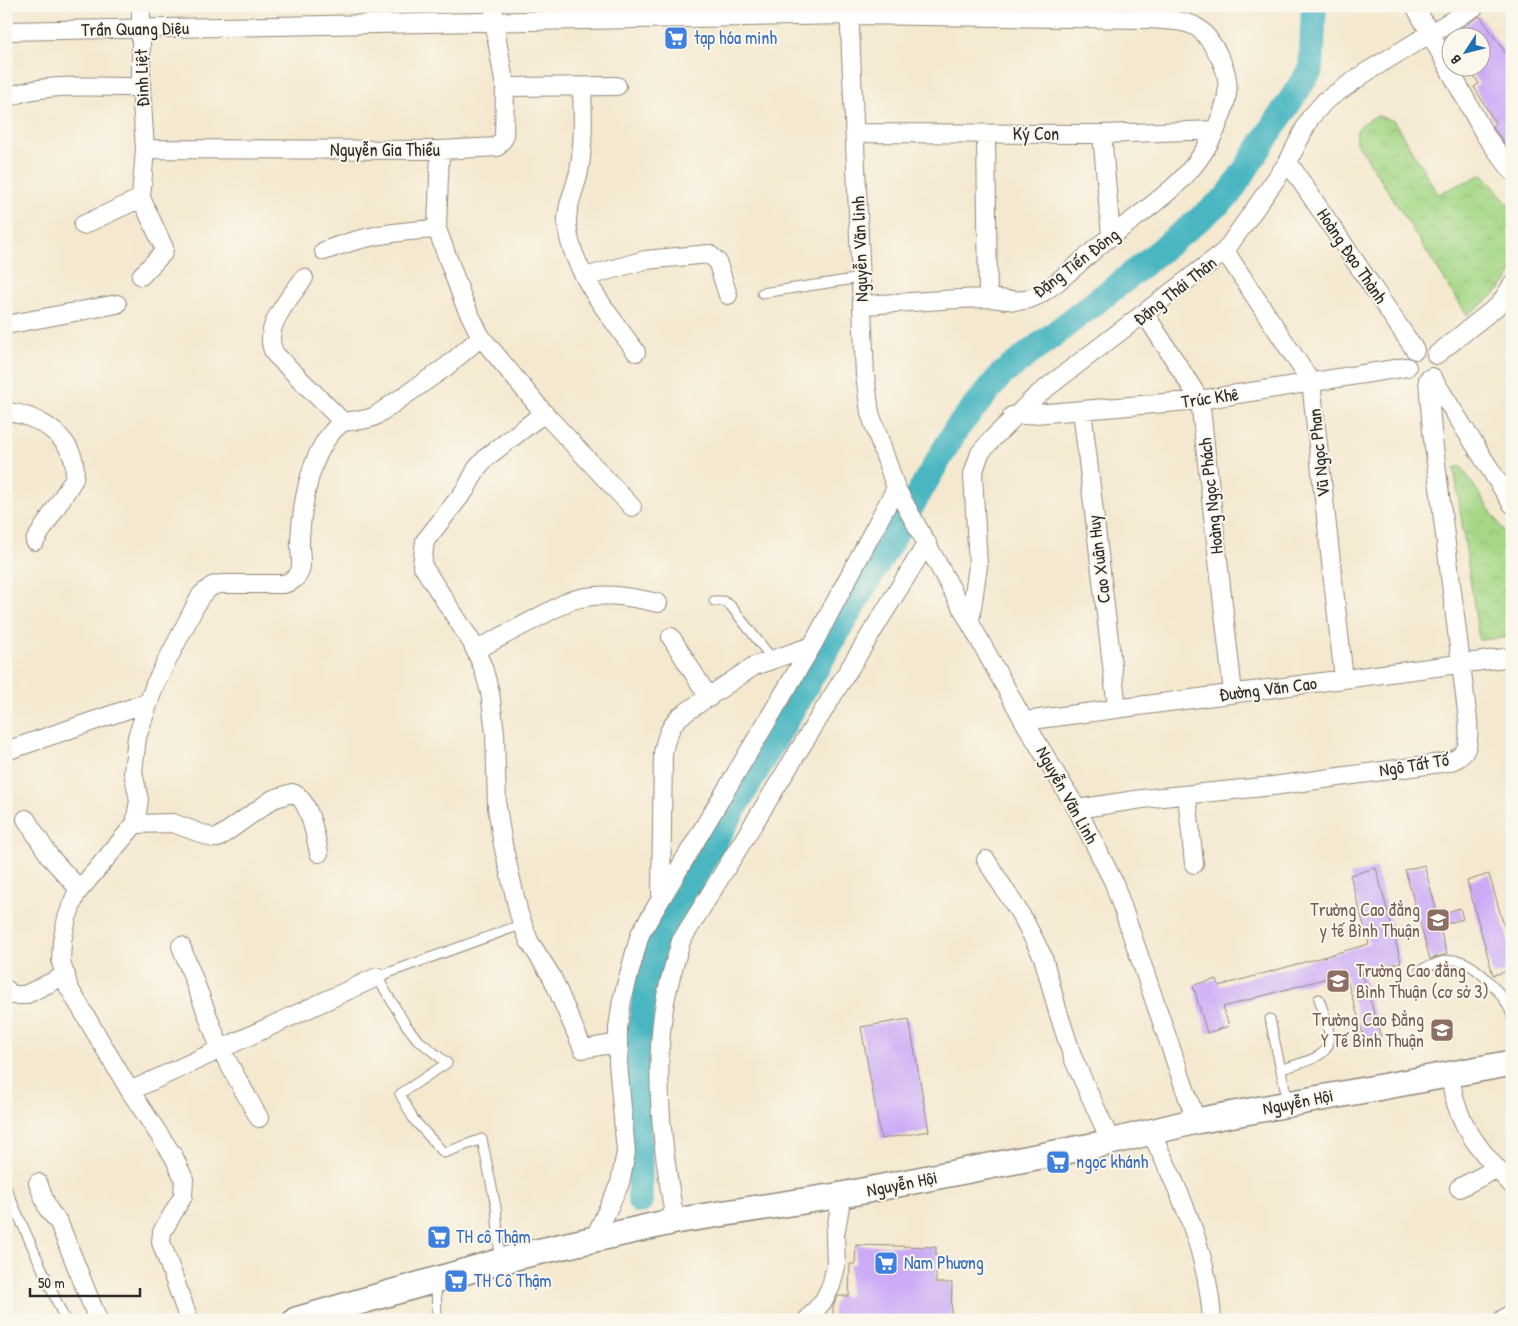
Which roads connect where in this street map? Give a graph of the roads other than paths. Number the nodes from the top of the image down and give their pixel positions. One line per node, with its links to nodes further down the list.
1 (141, 6): 6 (street, Đinh Liệt)
2 (1415, 6): 8 (street)
3 (1476, 6): 8 (street, Đặng Thái Thân)
4 (849, 10): 5 (street, Trần Quang Diệu); 14 (street, Trần Quang Diệu); 15 (street, Nguyễn Văn linh)
5 (494, 14): 6 (street, Trần Quang Diệu); 11 (street, Nguyễn Gia Thiều)
6 (141, 29): 7 (street, Trần Quang Diệu); 10 (street, Đinh Liệt)
7 (6, 31)
8 (1430, 32): 20 (street, Đặng Thái Thân); 21 (street)
9 (617, 86): 12 (street)
10 (141, 87): 13 (street); 18 (street, Đinh Liệt)
11 (505, 87): 12 (street); 19 (street, Nguyễn Gia Thiều)
12 (582, 88): 29 (street)
13 (6, 100)
14 (1216, 130): 17 (street, Ký Con); 25 (street, Đặng Tiến Đông)
15 (855, 133): 16 (street, Ký Con); 31 (street, Nguyễn Văn linh)
16 (986, 134): 17 (street, Ký Con); 35 (street)
17 (1102, 134): 25 (street)
18 (145, 149): 19 (street, Nguyễn Gia Thiều); 22 (street, Đinh Liệt)
19 (440, 150): 24 (street)
20 (1288, 162): 27 (street, Đặng Thái Thân); 42 (street, Hoàng Đạo Thành)
21 (1512, 171)
22 (141, 198): 23 (street); 28 (street)
23 (83, 226)
24 (437, 229): 26 (street); 41 (street)
25 (1111, 236): 35 (street, Đặng Tiến Đông)
26 (324, 251)
27 (1225, 251): 39 (street, Đặng Thái Thân); 47 (street, Vũ Ngọc Phan)
28 (141, 276)
29 (585, 277): 34 (street); 43 (street)
30 (304, 278): 53 (street)
31 (861, 278): 33 (lane); 37 (street, Nguyễn Văn linh)
32 (1512, 285): 38 (street)
33 (762, 293)
34 (728, 295)
35 (988, 298): 37 (street, Đặng Tiến Đông)
36 (116, 304): 40 (street)
37 (862, 305): 56 (street, Nguyễn Văn linh)
38 (1506, 307): 44 (street)
39 (1145, 314): 48 (street, Hoàng Ngọc Phách); 52 (street, Đặng Thái Thân)
40 (6, 325)
41 (481, 337): 51 (street); 53 (street)
42 (1415, 350): 44 (street); 45 (street)
43 (636, 352)
44 (1436, 355): 46 (street)
45 (1407, 367): 46 (street); 47 (street, Trúc Khê)
46 (1430, 378): 54 (street); 55 (street, Ngô Tất Tố)
47 (1311, 382): 48 (street, Trúc Khê); 70 (street, Vũ Ngọc Phan)
48 (1200, 400): 49 (street, Trúc Khê); 71 (street, Hoàng Ngọc Phách)
49 (1082, 410): 52 (street, Trúc Khê); 74 (street, Cao Xuân Huy)
50 (6, 412): 59 (street)
51 (544, 413): 58 (street); 66 (street)
52 (1012, 416): 63 (street, Đặng Thái Thân)
53 (343, 422): 73 (street)
54 (1462, 424): 55 (street); 57 (street)
55 (1432, 431): 69 (street, Ngô Tất Tố)
56 (896, 488): 60 (street, Nguyễn Văn Linh); 65 (street)
57 (1512, 504)
58 (632, 507)
59 (35, 541)
60 (927, 543): 63 (street, Nguyễn Văn Linh); 112 (street)
61 (714, 601): 68 (lane)
62 (658, 603): 66 (street)
63 (970, 621): 75 (street, Nguyễn Văn Linh)
64 (671, 637): 72 (street)
65 (812, 646): 68 (street); 85 (street)
66 (476, 650): 86 (street)
67 (1512, 657): 69 (street, Đường Văn Cao)
68 (774, 661): 72 (street)
69 (1462, 664): 70 (street, Đường Văn Cao); 77 (street, Ngô Tất Tố)
70 (1344, 679): 71 (street, Đường Văn Cao)
71 (1233, 694): 74 (street, Đường Văn Cao)
72 (709, 698): 85 (street)
73 (150, 702): 76 (street); 80 (street)
74 (1117, 708): 75 (street, Đường Văn Cao)
75 (1024, 720): 78 (street, Nguyễn Văn Linh)
76 (6, 751)
77 (1187, 795): 78 (street, Ngô Tất Tố); 83 (street)
78 (1077, 809): 103 (street, Nguyễn Văn Linh)
79 (26, 819): 84 (street)
80 (135, 824): 81 (street); 84 (street)
81 (319, 853)
82 (986, 860): 105 (street)
83 (1194, 864)
84 (79, 889): 89 (street)
85 (662, 898): 95 (street)
86 (523, 924): 90 (lane); 95 (street)
87 (182, 946): 96 (street)
88 (1420, 970): 93 (lane)
89 (66, 975): 91 (street); 100 (street)
90 (377, 977): 96 (street); 114 (lane)
91 (6, 989)
92 (1319, 999): 98 (lane)
93 (1512, 1017)
94 (1270, 1019): 98 (lane)
95 (618, 1043): 113 (street)
96 (220, 1048): 100 (street); 102 (street)
97 (1512, 1063): 99 (street, Nguyễn Hội)
98 (1282, 1068): 101 (lane)
99 (1451, 1074): 101 (street, Nguyễn Hội); 106 (street)
100 (130, 1090): 119 (street)
101 (1288, 1103): 103 (street, Nguyễn Hội)
102 (259, 1118)
103 (1196, 1121): 104 (street, Nguyễn Hội)
104 (1151, 1133): 105 (street, Nguyễn Hội); 123 (street)
105 (1111, 1142): 111 (street, Nguyễn Hội)
106 (1496, 1169): 108 (street); 110 (street)
107 (38, 1183): 118 (street)
108 (1512, 1185)
109 (6, 1188): 117 (lane)
110 (1459, 1188)
111 (842, 1195): 112 (street, Nguyễn Hội); 122 (street)
112 (675, 1221): 113 (street, Nguyễn Hội)
113 (594, 1240): 114 (street, Nguyễn Hội)
114 (500, 1261): 115 (street, Nguyễn Hội)
115 (436, 1279): 120 (street, Nguyễn Hội); 121 (lane)
116 (1512, 1313): 124 (street)
117 (65, 1320)
118 (98, 1320)
119 (189, 1320)
120 (296, 1320)
121 (437, 1320)
122 (807, 1320)
123 (1212, 1320)
124 (1502, 1320)

